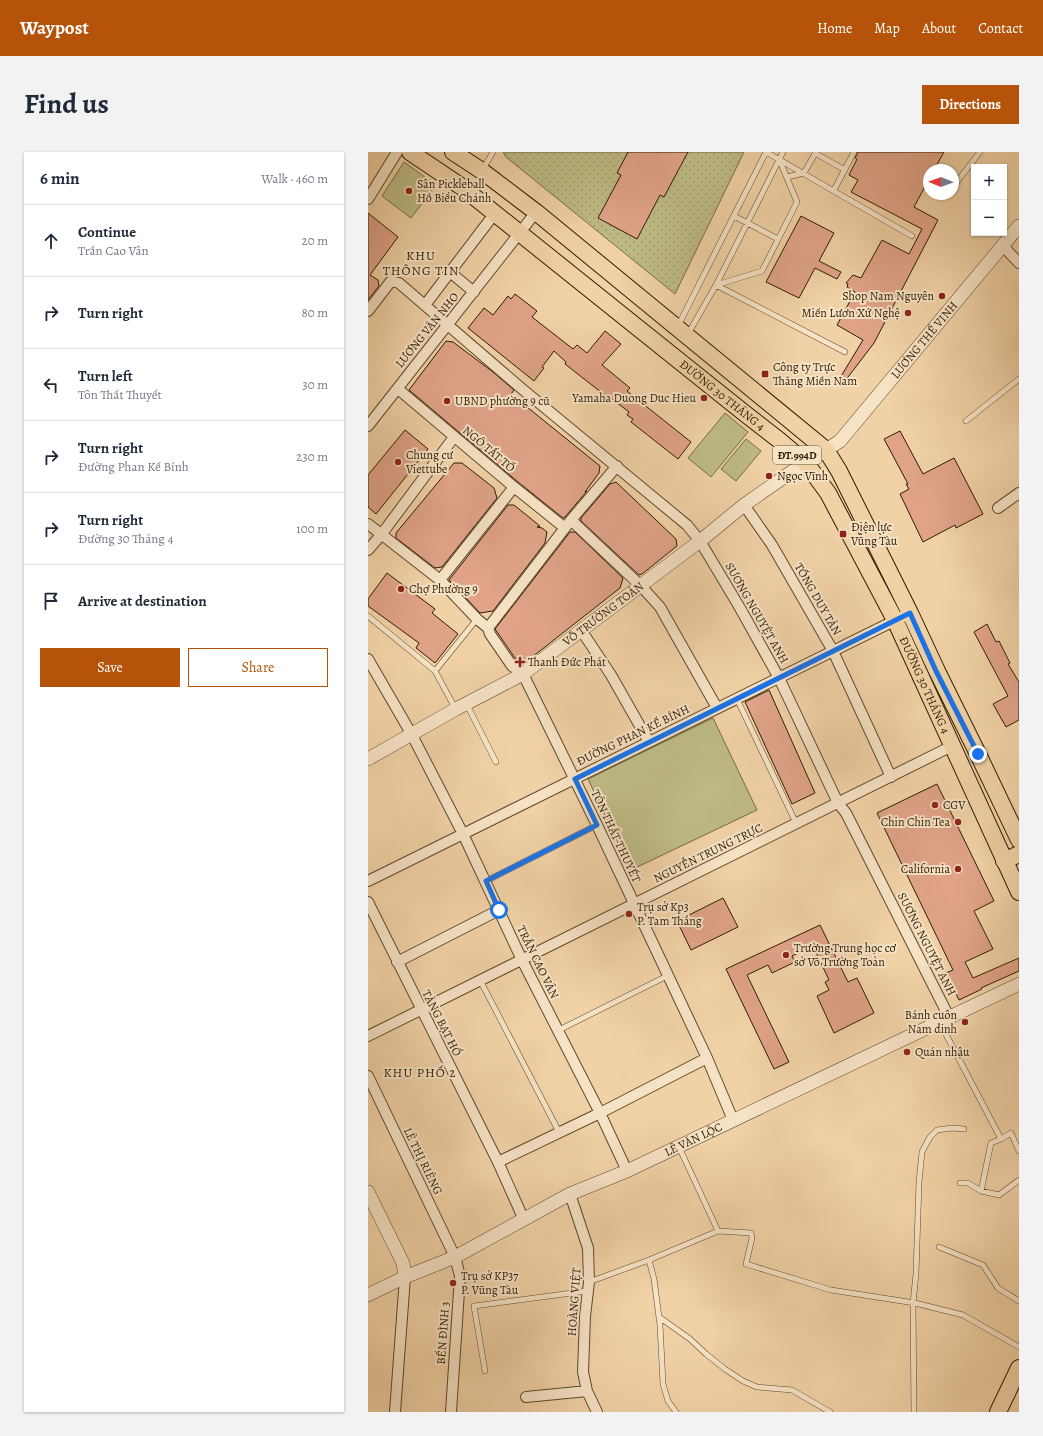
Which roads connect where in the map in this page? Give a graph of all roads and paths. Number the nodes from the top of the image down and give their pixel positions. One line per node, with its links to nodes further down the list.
1 (397, 152): 18 (street)
2 (410, 152): 17 (main road, ĐƯỜNG 30 THÁNG 4 / ĐT.994D)
3 (453, 152): 12 (main road, ĐƯỜNG 30 THÁNG 4 / ĐT.994D)
4 (493, 152): 12 (lane)
5 (766, 152): 10 (lane); 21 (lane)
6 (783, 152): 10 (lane)
7 (816, 152): 11 (lane); 13 (lane)
8 (854, 152): 11 (lane)
9 (980, 152): 15 (lane)
10 (779, 159): 13 (lane); 14 (lane); 22 (lane)
11 (845, 170): 16 (lane)
12 (482, 171): 17 (main road); 19 (main road, ĐƯỜNG 30 THÁNG 4 / ĐT.994D)
13 (804, 173): 14 (lane); 16 (lane)
14 (787, 177): 26 (lane)
15 (959, 179)
16 (834, 190): 25 (lane)
17 (468, 192): 20 (main road, ĐƯỜNG 30 THÁNG 4 / ĐT.994D)
18 (368, 199)
19 (536, 212): 24 (street, LƯƠNG VĂN NHO); 35 (main road, ĐƯỜNG 30 THÁNG 4 / ĐT.994D)
20 (495, 213): 24 (main road, ĐƯỜNG 30 THÁNG 4 / ĐT.994D); 29 (street)
21 (734, 216): 22 (lane); 35 (lane)
22 (746, 222): 26 (lane); 30 (lane)
23 (1019, 226): 27 (street, LƯƠNG THẾ VINH)
24 (519, 233): 31 (street, LƯƠNG VĂN NHO); 43 (main road, ĐƯỜNG 30 THÁNG 4 / ĐT.994D)
25 (912, 236)
26 (778, 239): 30 (lane)
27 (1003, 246): 28 (street); 42 (street, LƯƠNG THẾ VINH)
28 (1019, 263)
29 (450, 272): 31 (street); 32 (street)
30 (716, 285): 35 (lane); 36 (lane)
31 (474, 292): 34 (street, LƯƠNG VĂN NHO)
32 (425, 305): 33 (street, SƯƠNG NGUYỆT ANH); 34 (street, SƯƠNG NGUYỆT ANH)
33 (368, 311)
34 (447, 325): 38 (street, LƯƠNG VĂN NHO); 44 (street, SƯƠNG NGUYỆT ANH)
35 (682, 332): 42 (main road, ĐƯỜNG 30 THÁNG 4 / ĐT.994D)
36 (845, 352)
37 (1019, 379): 40 (lane)
38 (398, 388): 39 (street, LƯƠNG VĂN NHO); 41 (street, NGÔ TẤT TỐ)
39 (370, 420)
40 (966, 421)
41 (454, 437): 45 (street, NGÔ TẤT TỐ); 51 (street)
42 (826, 450): 43 (street, VÕ TRƯỜNG TOẢN); 56 (main road, ĐƯỜNG 30 THÁNG 4 / ĐT.994D)
43 (806, 463): 47 (street, VÕ TRƯỜNG TOẢN); 59 (main road, ĐƯỜNG 30 THÁNG 4 / ĐT.994D)
44 (617, 466): 50 (street); 52 (street, SƯƠNG NGUYỆT ANH)
45 (514, 487): 50 (street, NGÔ TẤT TỐ); 54 (street)
46 (1019, 493): 48 (street)
47 (744, 505): 52 (street, VÕ TRƯỜNG TOẢN); 62 (street, TỐNG DUY TÂN)
48 (998, 508)
49 (368, 524): 51 (street, TÔN THẤT THUYẾT)
50 (568, 524): 55 (street, NGÔ TẤT TỐ); 60 (street)
51 (381, 535): 53 (street); 54 (street, TÔN THẤT THUYẾT)
52 (700, 541): 55 (street, VÕ TRƯỜNG TOẢN); 66 (street, SƯƠNG NGUYỆT ANH)
53 (368, 550)
54 (440, 580): 58 (street, TÔN THẤT THUYẾT)
55 (641, 586): 61 (street, VÕ TRƯỜNG TOẢN); 69 (street, NGÔ TẤT TỐ)
56 (910, 613): 59 (street, ĐƯỜNG PHAN KẾ BÍNH); 81 (main road, ĐƯỜNG 30 THÁNG 4 / ĐT.994D)
57 (368, 616): 64 (lane)
58 (477, 619): 60 (street, TÔN THẤT THUYẾT); 64 (lane)
59 (895, 620): 62 (street, ĐƯỜNG PHAN KẾ BÍNH); 72 (main road, ĐƯỜNG 30 THÁNG 4 / ĐT.994D)
60 (488, 628): 65 (street, TÔN THẤT THUYẾT)
61 (581, 630): 65 (street, VÕ TRƯỜNG TOẢN); 71 (street)
62 (833, 651): 66 (street, ĐƯỜNG PHAN KẾ BÍNH); 75 (street, TỐNG DUY TÂN)
63 (368, 661): 70 (street, TRẦN CAO VÂN)
64 (435, 671): 68 (lane)
65 (523, 674): 68 (street, VÕ TRƯỜNG TOẢN); 76 (street, TÔN THẤT THUYẾT)
66 (779, 678): 67 (street, ĐƯỜNG PHAN KẾ BÍNH); 77 (street, SƯƠNG NGUYỆT ANH)
67 (737, 699): 69 (street, ĐƯỜNG PHAN KẾ BÍNH); 78 (lane)
68 (461, 707): 70 (street, VÕ TRƯỜNG TOẢN); 74 (lane)
69 (717, 708): 71 (street, ĐƯỜNG PHAN KẾ BÍNH)
70 (412, 735): 73 (street, VÕ TRƯỜNG TOẢN); 80 (street, TRẦN CAO VÂN)
71 (649, 742): 76 (street, ĐƯỜNG PHAN KẾ BÍNH)
72 (952, 746): 75 (street, NGUYỄN TRUNG TRỰC); 83 (main road, ĐƯỜNG 30 THÁNG 4 / ĐT.994D)
73 (368, 758)
74 (496, 762)
75 (891, 777): 77 (street, NGUYỄN TRUNG TRỰC)
76 (575, 779): 79 (street, TÔN THẤT THUYẾT); 80 (street, ĐƯỜNG PHAN KẾ BÍNH)
77 (838, 803): 78 (street, NGUYỄN TRUNG TRỰC); 96 (street, SƯƠNG NGUYỆT ANH)
78 (796, 823): 88 (street, NGUYỄN TRUNG TRỰC)
79 (597, 825): 85 (lane); 88 (street, TÔN THẤT THUYẾT)
80 (464, 834): 84 (street, ĐƯỜNG PHAN KẾ BÍNH); 85 (street, TRẦN CAO VÂN)
81 (1019, 840)
82 (1019, 854): 83 (main road)
83 (1004, 861): 86 (main road, ĐƯỜNG 30 THÁNG 4 / ĐT.994D)
84 (368, 881)
85 (486, 881): 89 (street, TRẦN CAO VÂN)
86 (1019, 892)
87 (368, 902): 91 (street, TĂNG BẠT HỔ)
88 (634, 904): 90 (street, NGUYỄN TRUNG TRỰC); 92 (street, TÔN THẤT THUYẾT)
89 (499, 910): 90 (street, TRẦN CAO VÂN); 91 (street)
90 (522, 960): 93 (street, NGUYỄN TRUNG TRỰC); 97 (street, TRẦN CAO VÂN)
91 (397, 962): 95 (street, TĂNG BẠT HỔ)
92 (667, 976): 97 (lane); 99 (street, TÔN THẤT THUYẾT)
93 (480, 980): 95 (street, NGUYỄN TRUNG TRỰC); 104 (lane)
94 (1019, 984): 96 (street, LÊ VĂN LỘC)
95 (421, 1009): 98 (street, NGUYỄN TRUNG TRỰC); 108 (street, TĂNG BẠT HỔ)
96 (944, 1020): 102 (street, LÊ VĂN LỘC); 105 (lane)
97 (558, 1031): 101 (street, TRẦN CAO VÂN)
98 (369, 1033)
99 (707, 1058): 101 (street); 102 (street, TÔN THẤT THUYẾT)
100 (368, 1076): 118 (street, LÊ THỊ RIÊNG)
101 (600, 1112): 104 (street); 109 (street, TRẦN CAO VÂN)
102 (733, 1120): 106 (street, LÊ VĂN LỘC)
103 (964, 1129): 124 (lane)
104 (559, 1132): 108 (street)
105 (1001, 1139): 107 (lane); 112 (lane)
106 (678, 1146): 109 (street, LÊ VĂN LỘC); 116 (lane)
107 (1019, 1151)
108 (498, 1162): 115 (street, TĂNG BẠT HỔ)
109 (627, 1171): 113 (street, LÊ VĂN LỘC)
110 (1019, 1180): 112 (lane)
111 (960, 1183): 112 (lane)
112 (981, 1191)
113 (570, 1194): 115 (street, LÊ VĂN LỘC); 121 (street, HOÀNG VIỆT)
114 (369, 1197): 120 (street)
115 (524, 1220): 118 (street, LÊ VĂN LỘC)
116 (718, 1231): 119 (lane); 124 (lane)
117 (939, 1247): 123 (lane)
118 (455, 1257): 120 (street, LÊ VĂN LỘC); 132 (street, BẾN ĐÌNH 3)
119 (650, 1260): 121 (lane); 125 (lane)
120 (405, 1277): 122 (street, LÊ VĂN LỘC); 131 (street)
121 (588, 1286): 128 (lane); 129 (street, HOÀNG VIỆT)
122 (368, 1295)
123 (1019, 1302)
124 (913, 1303): 126 (lane); 136 (lane)
125 (659, 1317): 134 (lane); 135 (lane)
126 (1019, 1347)
127 (1019, 1368): 137 (main road)
128 (485, 1371)
129 (587, 1390): 130 (street); 133 (street, HOÀNG VIỆT)
130 (526, 1397)
131 (395, 1412)
132 (451, 1412)
133 (597, 1412)
134 (676, 1412)
135 (830, 1412)
136 (914, 1412)
137 (998, 1412)

